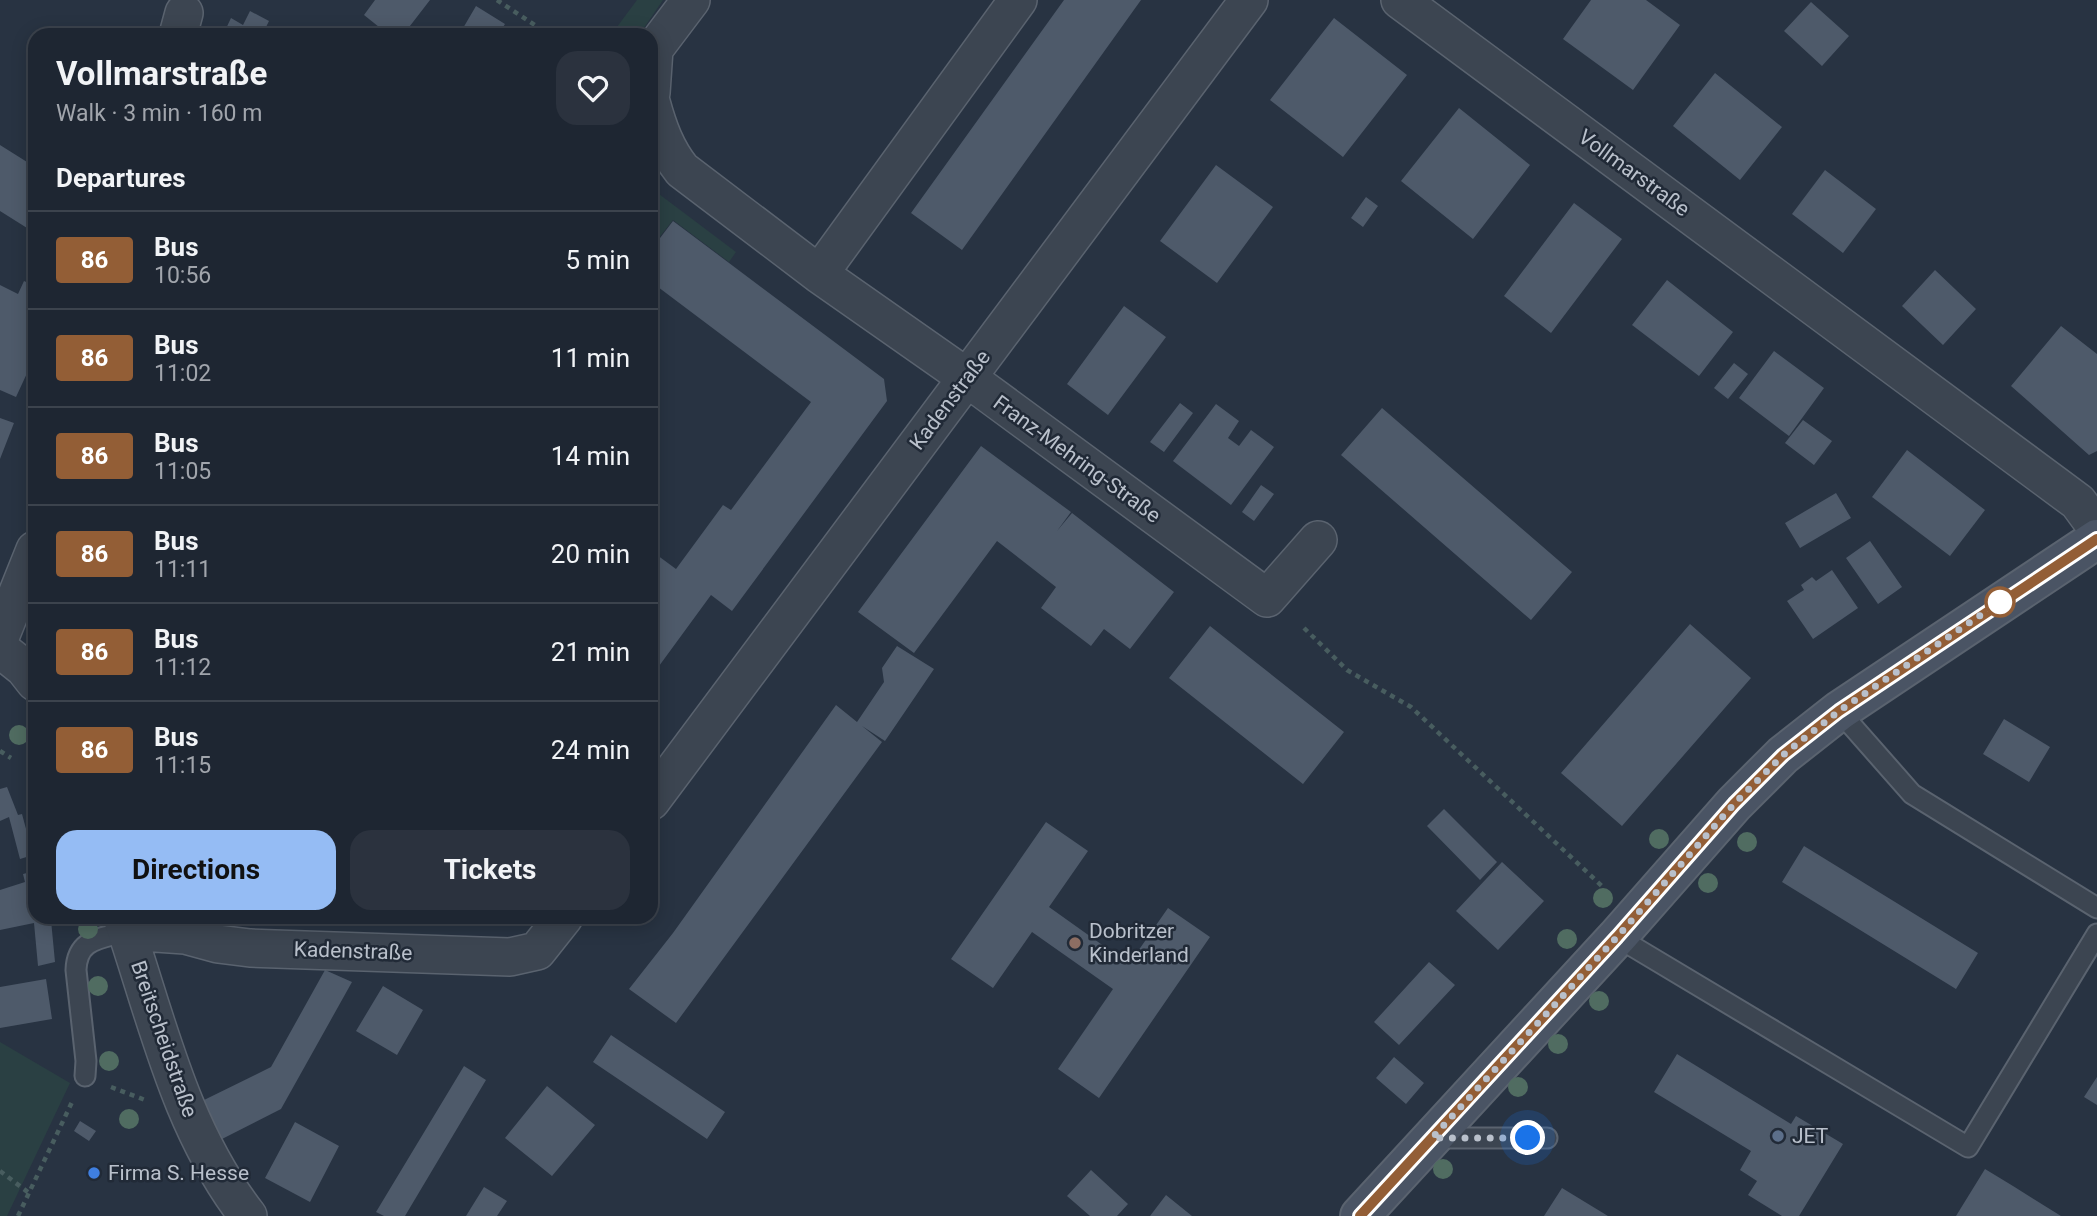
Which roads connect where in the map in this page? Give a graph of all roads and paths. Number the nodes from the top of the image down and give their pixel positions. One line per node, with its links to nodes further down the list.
1 (497, 0): 6 (path)
2 (691, 0): 7 (street)
3 (1018, 0): 9 (street)
4 (1249, 0): 10 (street, Kadenstraße)
5 (1400, 0): 11 (street, Vollmarstraße)
6 (539, 28)
7 (658, 44)
8 (658, 127): 9 (street, Franz-Mehring-Straße)
9 (819, 274): 10 (street, Franz-Mehring-Straße)
10 (966, 377): 13 (street, Franz-Mehring-Straße); 22 (street, Kadenstraße)
11 (2097, 528)
12 (2097, 539): 19 (main road)
13 (1318, 540)
14 (28, 567): 16 (street)
15 (1304, 628): 23 (path)
16 (0, 637)
17 (0, 649): 18 (street)
18 (28, 673)
19 (1839, 711): 24 (lane); 28 (main road)
20 (0, 751): 21 (path)
21 (11, 758)
22 (658, 792)
23 (1604, 888)
24 (2097, 908)
25 (125, 924): 26 (street, Kadenstraße); 29 (lane); 30 (street, Breitscheidstraße)
26 (559, 924)
27 (2097, 934): 28 (lane)
28 (1617, 937): 31 (main road)
29 (85, 1076): 30 (path); 34 (path)
30 (178, 1092): 36 (street, Breitscheidstraße)
31 (1432, 1138): 32 (lane); 37 (main road)
32 (1547, 1138)
33 (0, 1171): 34 (path)
34 (29, 1192): 35 (path)
35 (18, 1216)
36 (248, 1216)
37 (1360, 1216)

